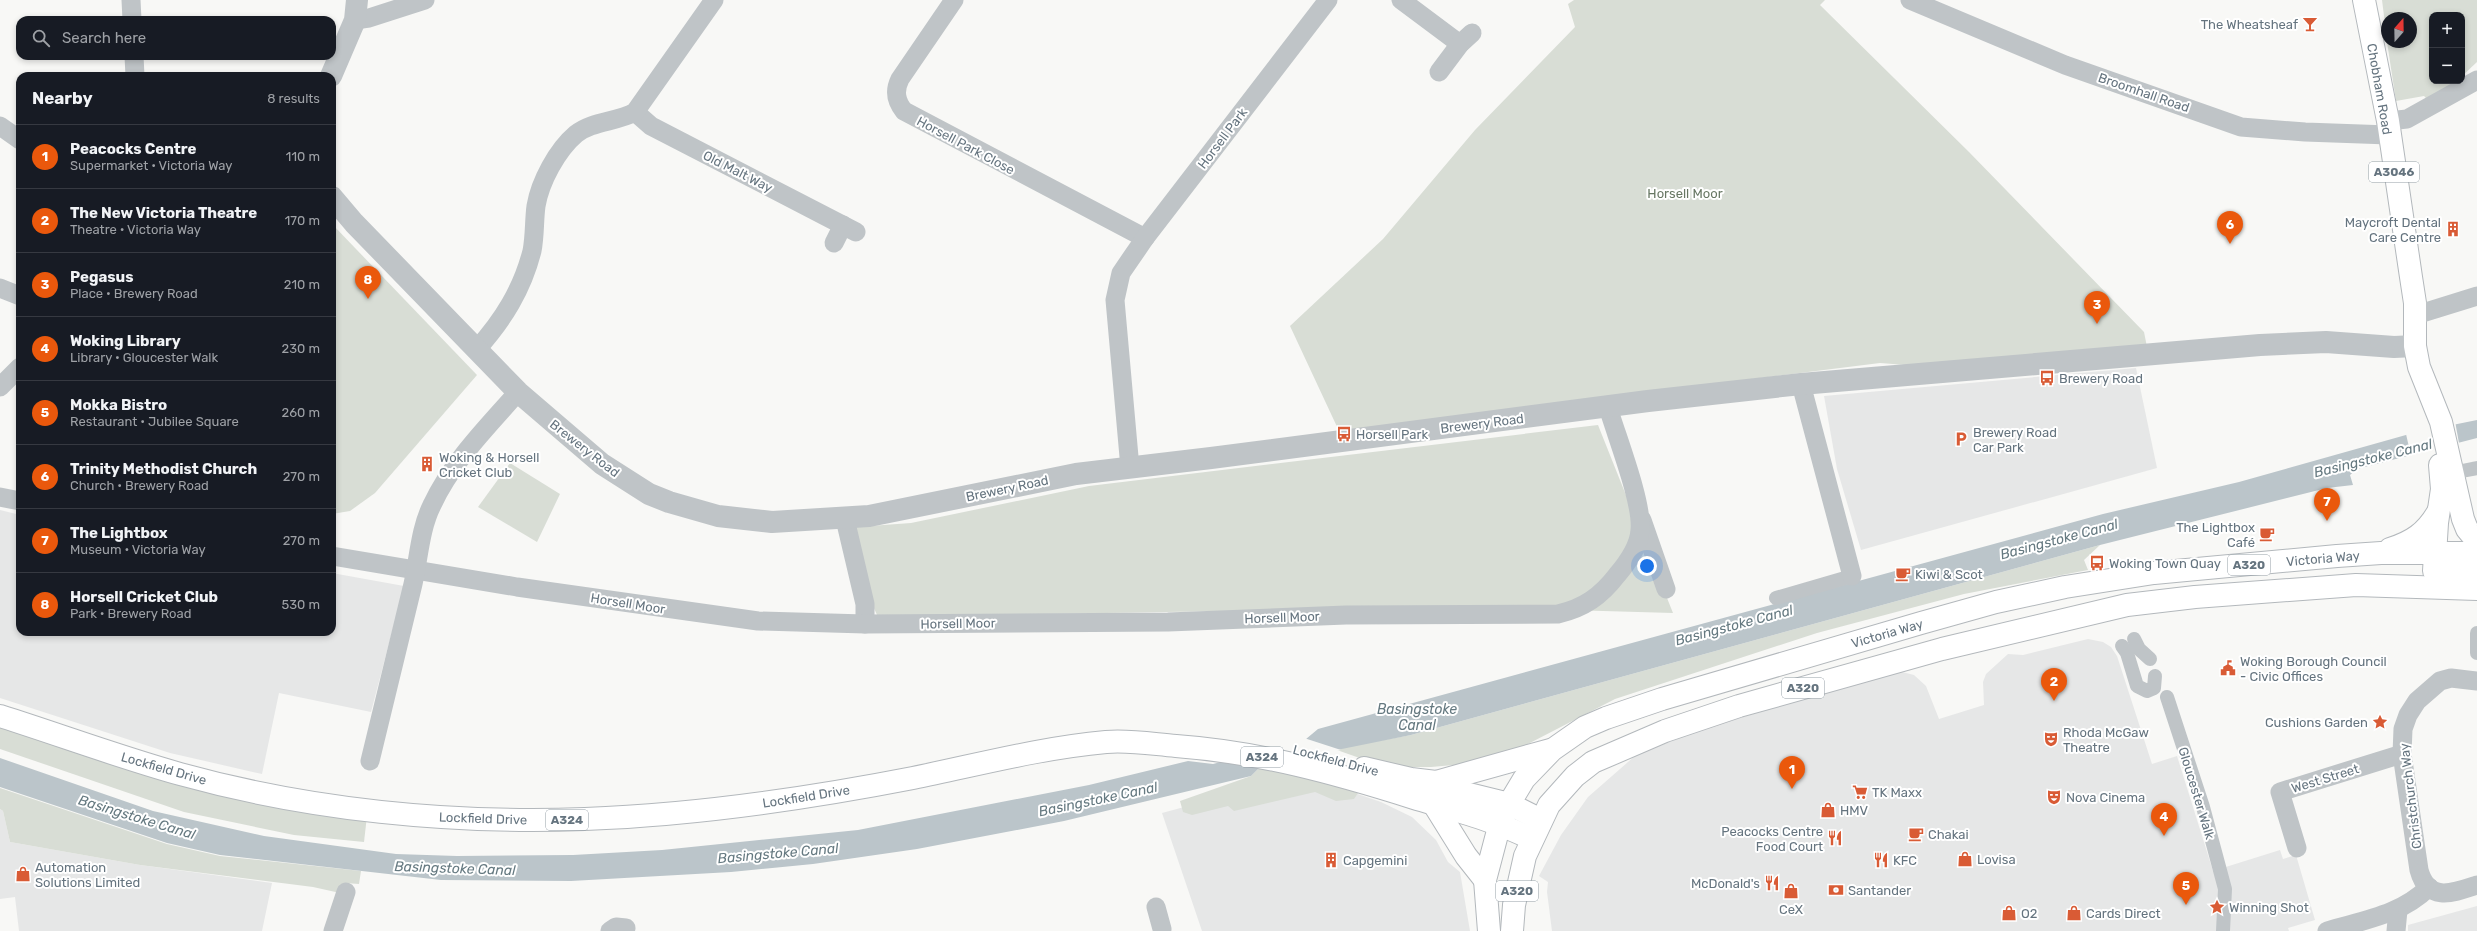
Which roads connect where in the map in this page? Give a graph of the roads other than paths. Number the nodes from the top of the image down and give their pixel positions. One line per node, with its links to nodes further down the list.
1 (130, 0): 10 (street)
2 (425, 0): 9 (street)
3 (714, 0): 16 (street)
4 (954, 0): 21 (street, Horsell Park Close)
5 (1328, 0): 21 (street, Horsell Park)
6 (1401, 0): 12 (street)
7 (1910, 0): 18 (street, Broomhall Road)
8 (2364, 0): 18 (main road, Chobham Road / A3046)
9 (356, 10): 14 (street)
10 (132, 16)
11 (134, 60): 13 (street)
12 (1448, 69)
13 (135, 72)
14 (333, 72)
15 (2477, 80): 18 (street, Broomhall Road)
16 (635, 112): 22 (street, Old Malt Way); 28 (street)
17 (0, 126): 19 (street)
18 (2388, 128): 26 (main road, Chobham Road / A3046)
19 (16, 137)
20 (336, 202): 28 (street, Brewery Road)
21 (1145, 238): 35 (street, Horsell Park)
22 (834, 243)
23 (0, 288): 24 (street)
24 (16, 294)
25 (2477, 296): 26 (street)
26 (2416, 315): 27 (main road, Chobham Road / A3046)
27 (2415, 346): 30 (street, Brewery Road); 34 (main road, Chobham Road / A3046)
28 (477, 349): 32 (street, Brewery Road)
29 (16, 371): 31 (street)
30 (1801, 384): 33 (street, Brewery Road); 49 (street)
31 (0, 388)
32 (518, 392): 41 (street, Brewery Road); 47 (street)
33 (1608, 407): 35 (street, Brewery Road); 40 (street, Horsell Moor)
34 (2451, 464): 36 (street); 39 (main road, Chobham Road / A320); 42 (main road, Chobham Road / A3046); 46 (main road, Chobham Road / A3046)
35 (1130, 468): 41 (street, Brewery Road)
36 (2477, 468)
37 (0, 497): 38 (street)
38 (16, 500)
39 (2438, 512): 43 (main road, Chobham Road / A320); 46 (main road, Chobham Road)
40 (1640, 514): 50 (street, Horsell Moor); 53 (street, Horsell Moor)
41 (845, 519): 53 (street)
42 (2477, 541)
43 (2381, 552): 46 (main road, Victoria Way / A320); 62 (main road, Victoria Way / A320)
44 (2477, 553): 46 (main road, Victoria Way / A320)
45 (336, 557): 47 (street, Horsell Moor)
46 (2446, 566): 48 (main road, Victoria Way); 51 (main road, Victoria Way / A320); 68 (main road, Victoria Way / A320)
47 (415, 569): 53 (street, Horsell Moor); 64 (street)
48 (2477, 573)
49 (1852, 576): 52 (street)
50 (1666, 589)
51 (2477, 589)
52 (1776, 598)
53 (865, 624)
54 (2477, 633): 55 (street)
55 (2477, 653)
56 (2150, 659): 57 (street)
57 (2155, 676)
58 (2477, 681): 63 (street, Christchurch Way)
59 (2167, 697): 80 (street, Gloucester Walk)
60 (0, 716): 61 (main road, Lockfield Drive / A324)
61 (1141, 741): 65 (main road, Lockfield Drive / A324); 65 (main road, Lockfield Drive / A324)
62 (1552, 750): 66 (main road); 67 (main road, Victoria Way / A320)
63 (2402, 754): 69 (street, West Street); 72 (street, Christchurch Way)
64 (370, 760)
65 (1357, 773): 66 (main road, Lockfield Drive / A324)
66 (1435, 793): 67 (main road, Lockfield Drive / A324); 70 (main road)
67 (1504, 814): 68 (main road, Lockfield Drive / A324); 70 (main road, Victoria Way / A320)
68 (1537, 829): 77 (main road, Victoria Way / A320)
69 (2297, 848)
70 (1486, 880): 79 (main road, Victoria Way / A320)
71 (2477, 885): 72 (street)
72 (2429, 887): 75 (street)
73 (346, 892): 78 (street)
74 (1156, 906): 76 (street)
75 (2398, 910): 81 (street); 82 (street)
76 (1161, 930)
77 (1513, 930)
78 (333, 931)
79 (1488, 931)
80 (2223, 931)
81 (2327, 931)
82 (2396, 931)

